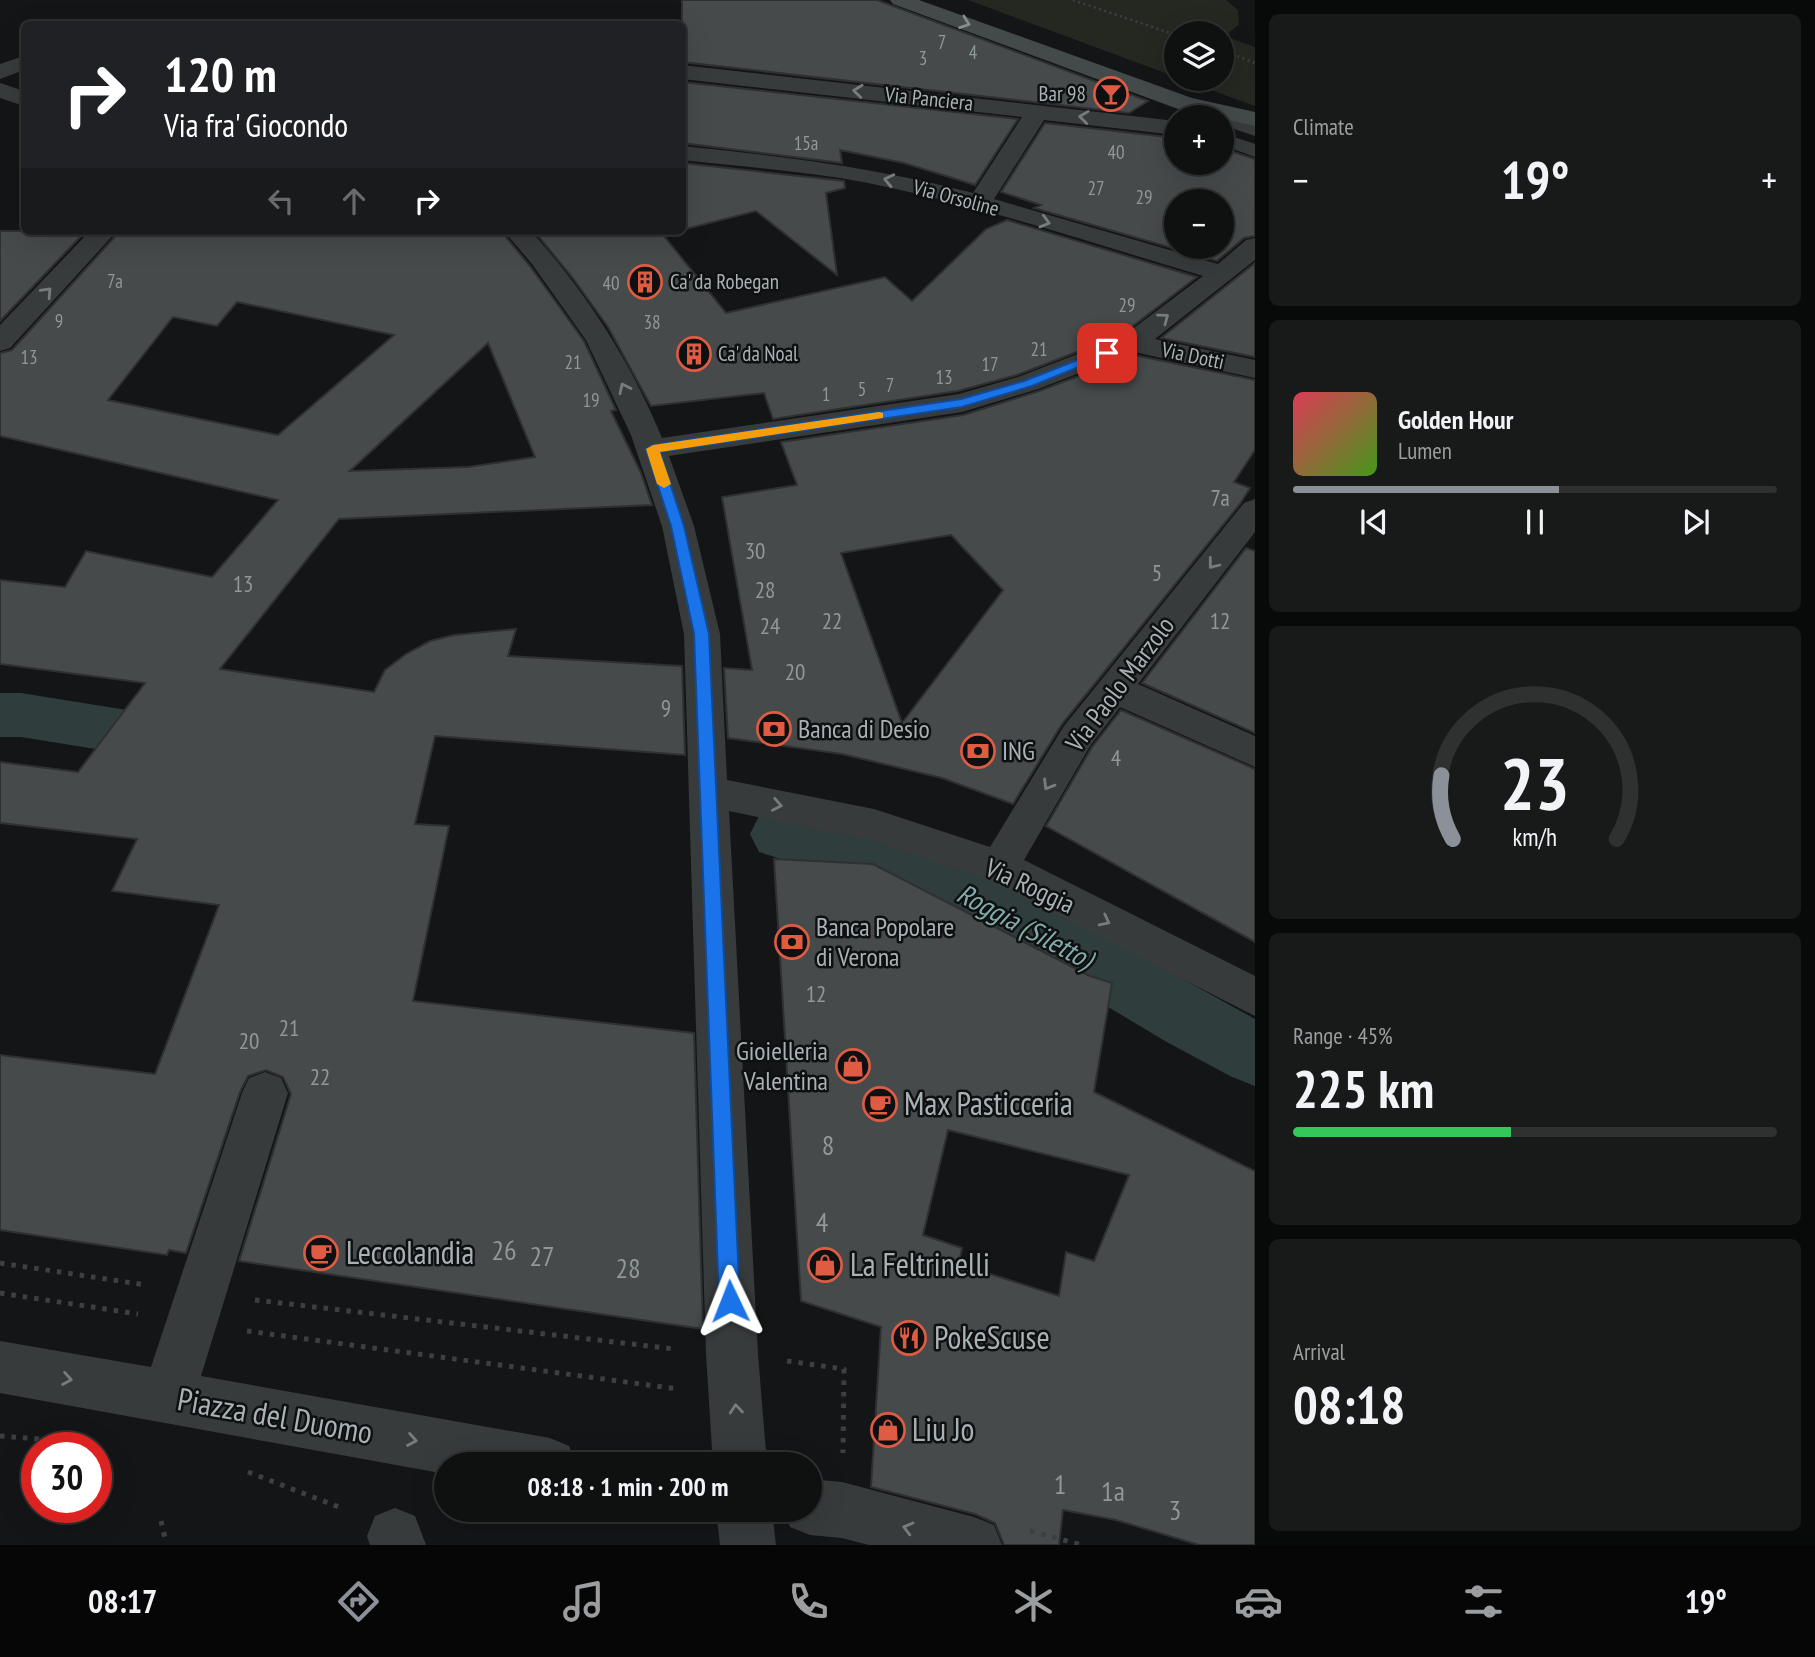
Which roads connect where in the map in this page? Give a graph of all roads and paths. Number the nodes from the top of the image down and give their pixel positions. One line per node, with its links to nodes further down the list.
1 (900, 0): 11 (street, one-way to 11)
2 (1073, 0): 3 (path)
3 (1164, 31)
4 (1234, 55): 5 (path)
5 (1255, 63)
6 (21, 64): 7 (street)
7 (0, 72)
8 (686, 72): 12 (street, Via Panciera, one-way to 8)
9 (0, 90): 10 (street)
10 (21, 98)
11 (1182, 105)
12 (1038, 111): 16 (street, Via Panciera, one-way to 12); 21 (street)
13 (1234, 116): 14 (street)
14 (1255, 119)
15 (1234, 122): 17 (street)
16 (1164, 127)
17 (1255, 129)
18 (1234, 143): 19 (lane)
19 (1255, 151)
20 (686, 153): 21 (street, Via Orsoline, one-way to 20)
21 (979, 203): 25 (street, Via Orsoline, one-way to 25)
22 (100, 235): 26 (street, one-way to 22)
23 (521, 235): 29 (street, one-way to 23)
24 (1255, 246): 25 (street)
25 (1223, 274): 27 (street, one-way to 25)
26 (0, 342)
27 (1132, 342): 28 (street, Via Dotti); 29 (street)
28 (1255, 369)
29 (653, 449): 33 (street)
30 (1252, 518): 31 (street, Via Paolo Marzolo, one-way to 31)
31 (1114, 689): 32 (street); 34 (street, Via Paolo Marzolo, one-way to 34)
32 (1255, 752)
33 (710, 792): 34 (street, Via Roggia, one-way to 34); 41 (street)
34 (999, 867): 35 (street, Via Roggia, one-way to 35)
35 (1255, 997)
36 (265, 1093): 39 (street)
37 (0, 1263): 39 (path)
38 (0, 1293): 39 (path)
39 (196, 1308): 41 (path); 41 (path); 42 (street)
40 (0, 1367): 42 (street, Piazza del Duomo, one-way to 42)
41 (733, 1375): 46 (street, one-way to 41); 48 (path)
42 (168, 1397): 45 (street, Piazza del Duomo, one-way to 45)
43 (0, 1436): 44 (path)
44 (21, 1438)
45 (477, 1452)
46 (739, 1452)
47 (238, 1468): 52 (path)
48 (826, 1509): 54 (street, one-way to 48)
49 (161, 1521): 51 (path)
50 (745, 1522): 53 (street)
51 (165, 1538)
52 (396, 1541)
53 (748, 1545)
54 (974, 1545)

